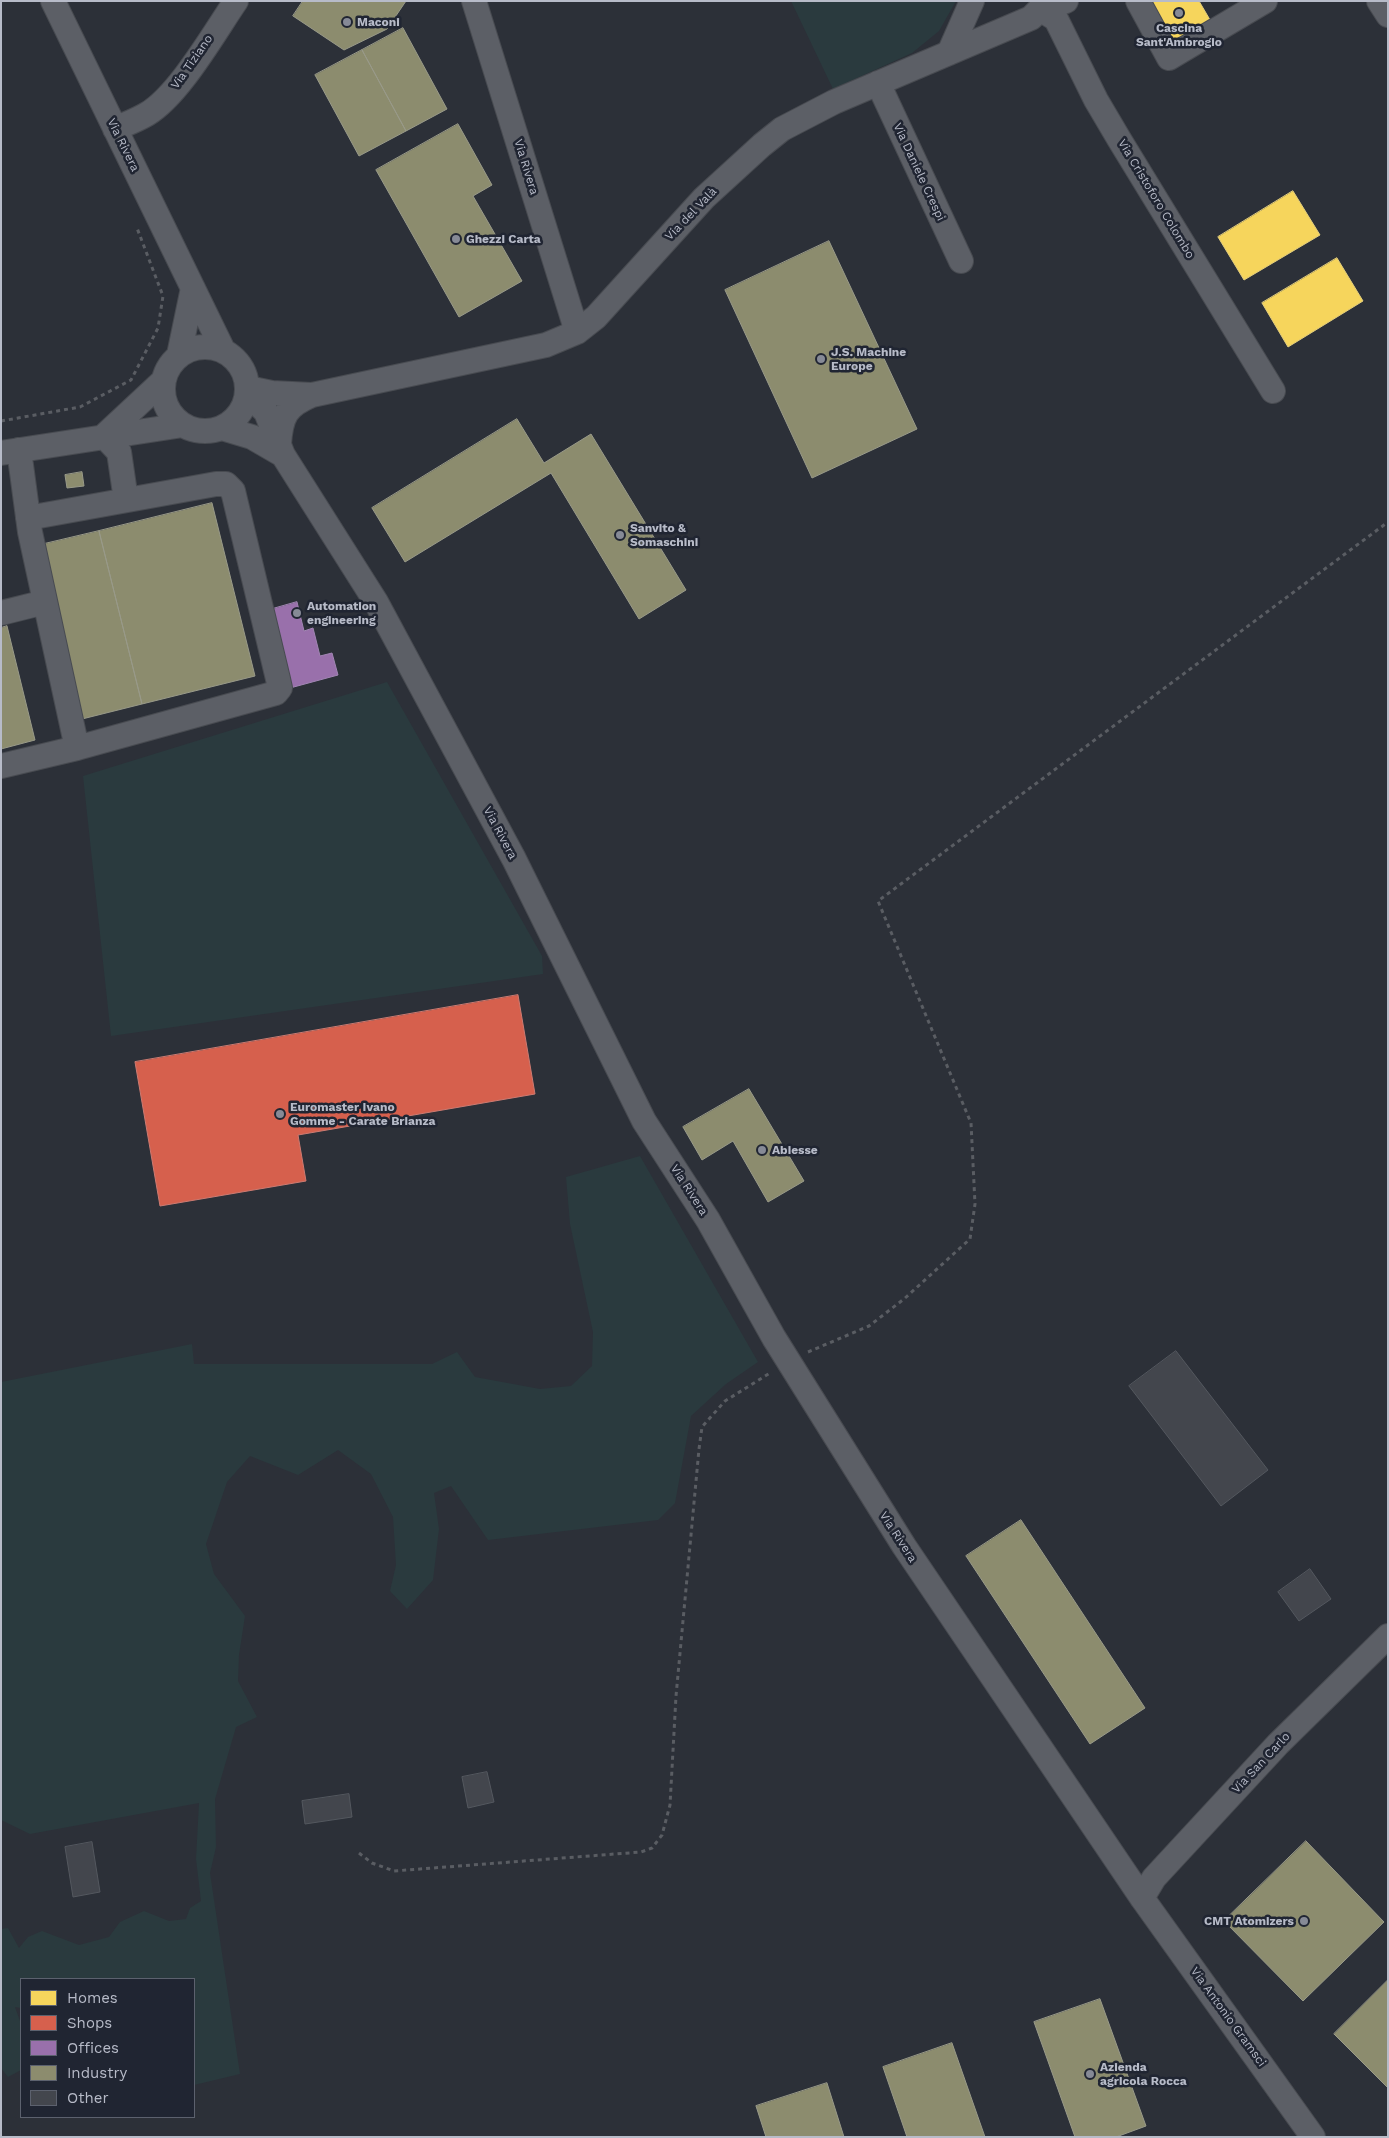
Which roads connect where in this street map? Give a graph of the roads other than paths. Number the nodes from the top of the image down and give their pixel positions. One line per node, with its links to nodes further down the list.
1 (53, 1): 13 (street, Via Rivera)
2 (236, 1): 13 (street, Via Tiziano)
3 (474, 1): 16 (street, Via Rivera)
4 (972, 1): 11 (street)
5 (1066, 1): 9 (street, Via del Valà)
6 (1138, 1): 7 (street)
7 (1265, 1)
8 (1379, 1): 10 (street)
9 (1040, 5): 11 (street, Via del Valà); 21 (street, Via Cristoforo Colombo)
10 (1388, 15)
11 (949, 52): 12 (street, Via del Valà)
12 (878, 83): 14 (street, Via Daniele Crespi); 16 (street, Via del Valà)
13 (115, 128): 15 (street, Via Rivera)
14 (961, 261)
15 (193, 288): 17 (street, Via Rivera); 18 (street)
16 (577, 332): 22 (street, Via del Valà)
17 (223, 350): 18 (street); 20 (street)
18 (179, 355): 19 (street)
19 (163, 381): 23 (street); 25 (street)
20 (248, 391): 22 (street, Via del Valà); 24 (street); 26 (street, Via Rivera)
21 (1272, 391)
22 (312, 395): 26 (street, Via del Valà)
23 (183, 425): 24 (street); 25 (street)
24 (222, 428): 26 (street, Via Rivera)
25 (104, 436): 27 (street); 28 (street)
26 (281, 449): 35 (street, Via Rivera)
27 (10, 451): 29 (street)
28 (126, 500): 29 (street); 32 (street)
29 (28, 518): 30 (street)
30 (45, 602): 31 (street); 32 (street)
31 (1, 613)
32 (77, 748): 33 (street)
33 (1, 766)
34 (1388, 1636): 35 (street, Via San Carlo)
35 (1142, 1898): 36 (street, Via Antonio Gramsci)
36 (1313, 2137)

